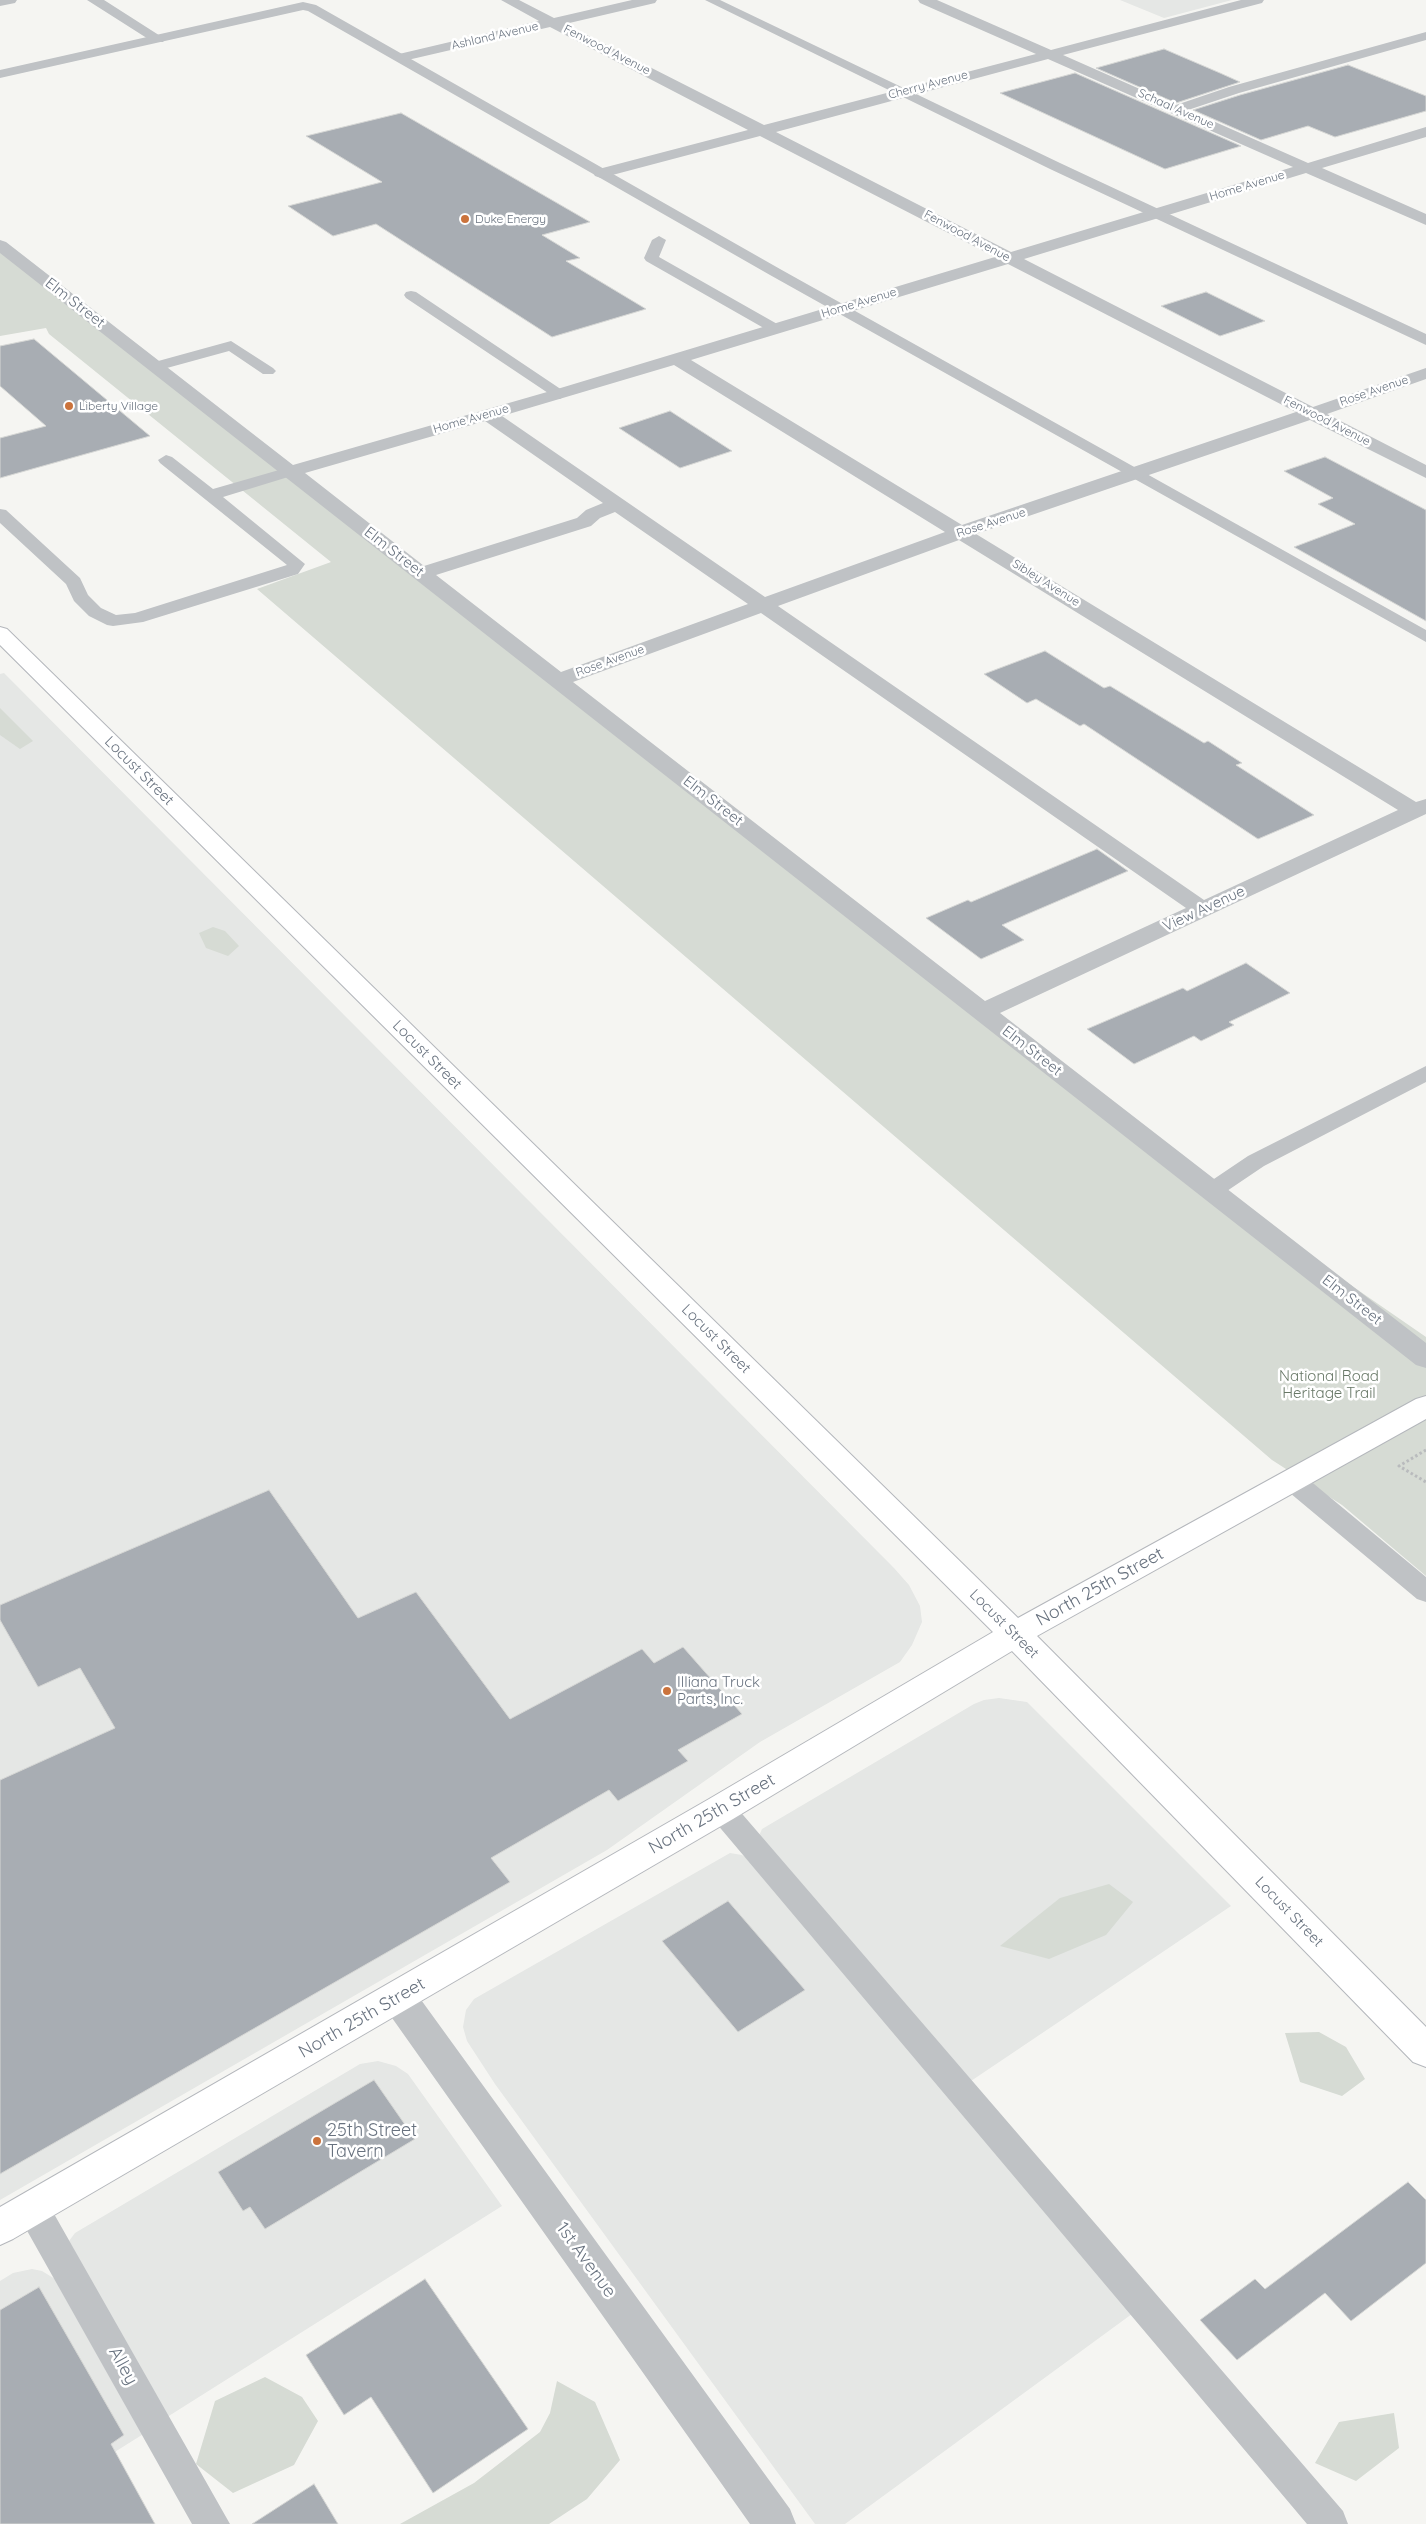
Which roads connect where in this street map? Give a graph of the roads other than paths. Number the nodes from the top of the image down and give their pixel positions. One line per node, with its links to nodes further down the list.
1 (10, 0): 8 (street)
2 (94, 0): 11 (street)
3 (508, 0): 9 (street, Fenwood Avenue)
4 (650, 0): 9 (street, Ashland Avenue)
5 (711, 0): 15 (lane)
6 (925, 0): 12 (street, Schaal Avenue)
7 (1257, 0): 12 (street, Cherry Avenue)
8 (0, 2)
9 (553, 23): 13 (street, Ashland Avenue); 17 (street, Fenwood Avenue)
10 (1426, 36): 16 (street)
11 (158, 39): 13 (lane); 14 (lane)
12 (1048, 54): 15 (street, Cherry Avenue); 16 (street, Schaal Avenue)
13 (399, 58): 20 (lane)
14 (0, 74)
15 (903, 92): 17 (street, Cherry Avenue); 21 (lane)
16 (1176, 109): 19 (street, Schaal Avenue)
17 (763, 129): 20 (street, Cherry Avenue); 25 (street, Fenwood Avenue)
18 (1426, 132): 19 (street, Home Avenue)
19 (1307, 168): 21 (street, Home Avenue); 22 (street, Schaal Avenue)
20 (601, 173): 27 (lane)
21 (1158, 212): 25 (street, Home Avenue); 29 (lane)
22 (1426, 220)
23 (659, 240): 28 (lane)
24 (0, 245): 31 (street, Elm Street)
25 (1007, 258): 27 (street, Home Avenue); 35 (street, Fenwood Avenue)
26 (411, 295): 34 (lane)
27 (842, 308): 28 (street, Home Avenue); 40 (lane)
28 (774, 328): 30 (street, Home Avenue)
29 (1426, 340)
30 (675, 358): 34 (street, Home Avenue); 44 (street, Sibley Avenue)
31 (156, 366): 32 (lane); 38 (street, Elm Street)
32 (268, 371)
33 (1426, 373): 35 (street, Rose Avenue)
34 (560, 394): 36 (street, Home Avenue)
35 (1311, 413): 39 (street, Fenwood Avenue); 40 (street, Rose Avenue)
36 (487, 414): 38 (street, Home Avenue); 42 (street)
37 (166, 460): 41 (lane)
38 (292, 471): 41 (lane); 45 (street, Elm Street)
39 (1426, 472)
40 (1138, 474): 44 (street, Rose Avenue); 48 (lane)
41 (212, 495): 43 (lane)
42 (617, 504): 45 (street); 46 (street)
43 (0, 514)
44 (962, 532): 46 (street, Rose Avenue); 50 (street, Sibley Avenue)
45 (422, 574): 49 (street, Elm Street)
46 (764, 605): 49 (street, Rose Avenue); 51 (street)
47 (0, 633): 59 (street, Locust Street)
48 (1426, 637)
49 (558, 680): 52 (street, Elm Street)
50 (1420, 808): 51 (street, View Avenue)
51 (1202, 910): 52 (street, View Avenue)
52 (982, 1012): 54 (street, Elm Street)
53 (1426, 1073): 54 (lane)
54 (1212, 1190): 55 (street, Elm Street)
55 (1426, 1358)
56 (1426, 1406): 57 (street, North 25th Street)
57 (1293, 1481): 58 (lane); 59 (street, North 25th Street)
58 (1426, 1592)
59 (1015, 1634): 60 (street, North 25th Street); 62 (street, Locust Street)
60 (721, 1809): 61 (street, North 25th Street); 67 (lane)
61 (398, 1997): 63 (street, North 25th Street); 66 (street, 1st Avenue)
62 (1426, 2051)
63 (32, 2208): 64 (street, North 25th Street); 65 (lane, Alley)
64 (0, 2228)
65 (212, 2524)
66 (775, 2524)
67 (1330, 2524)

